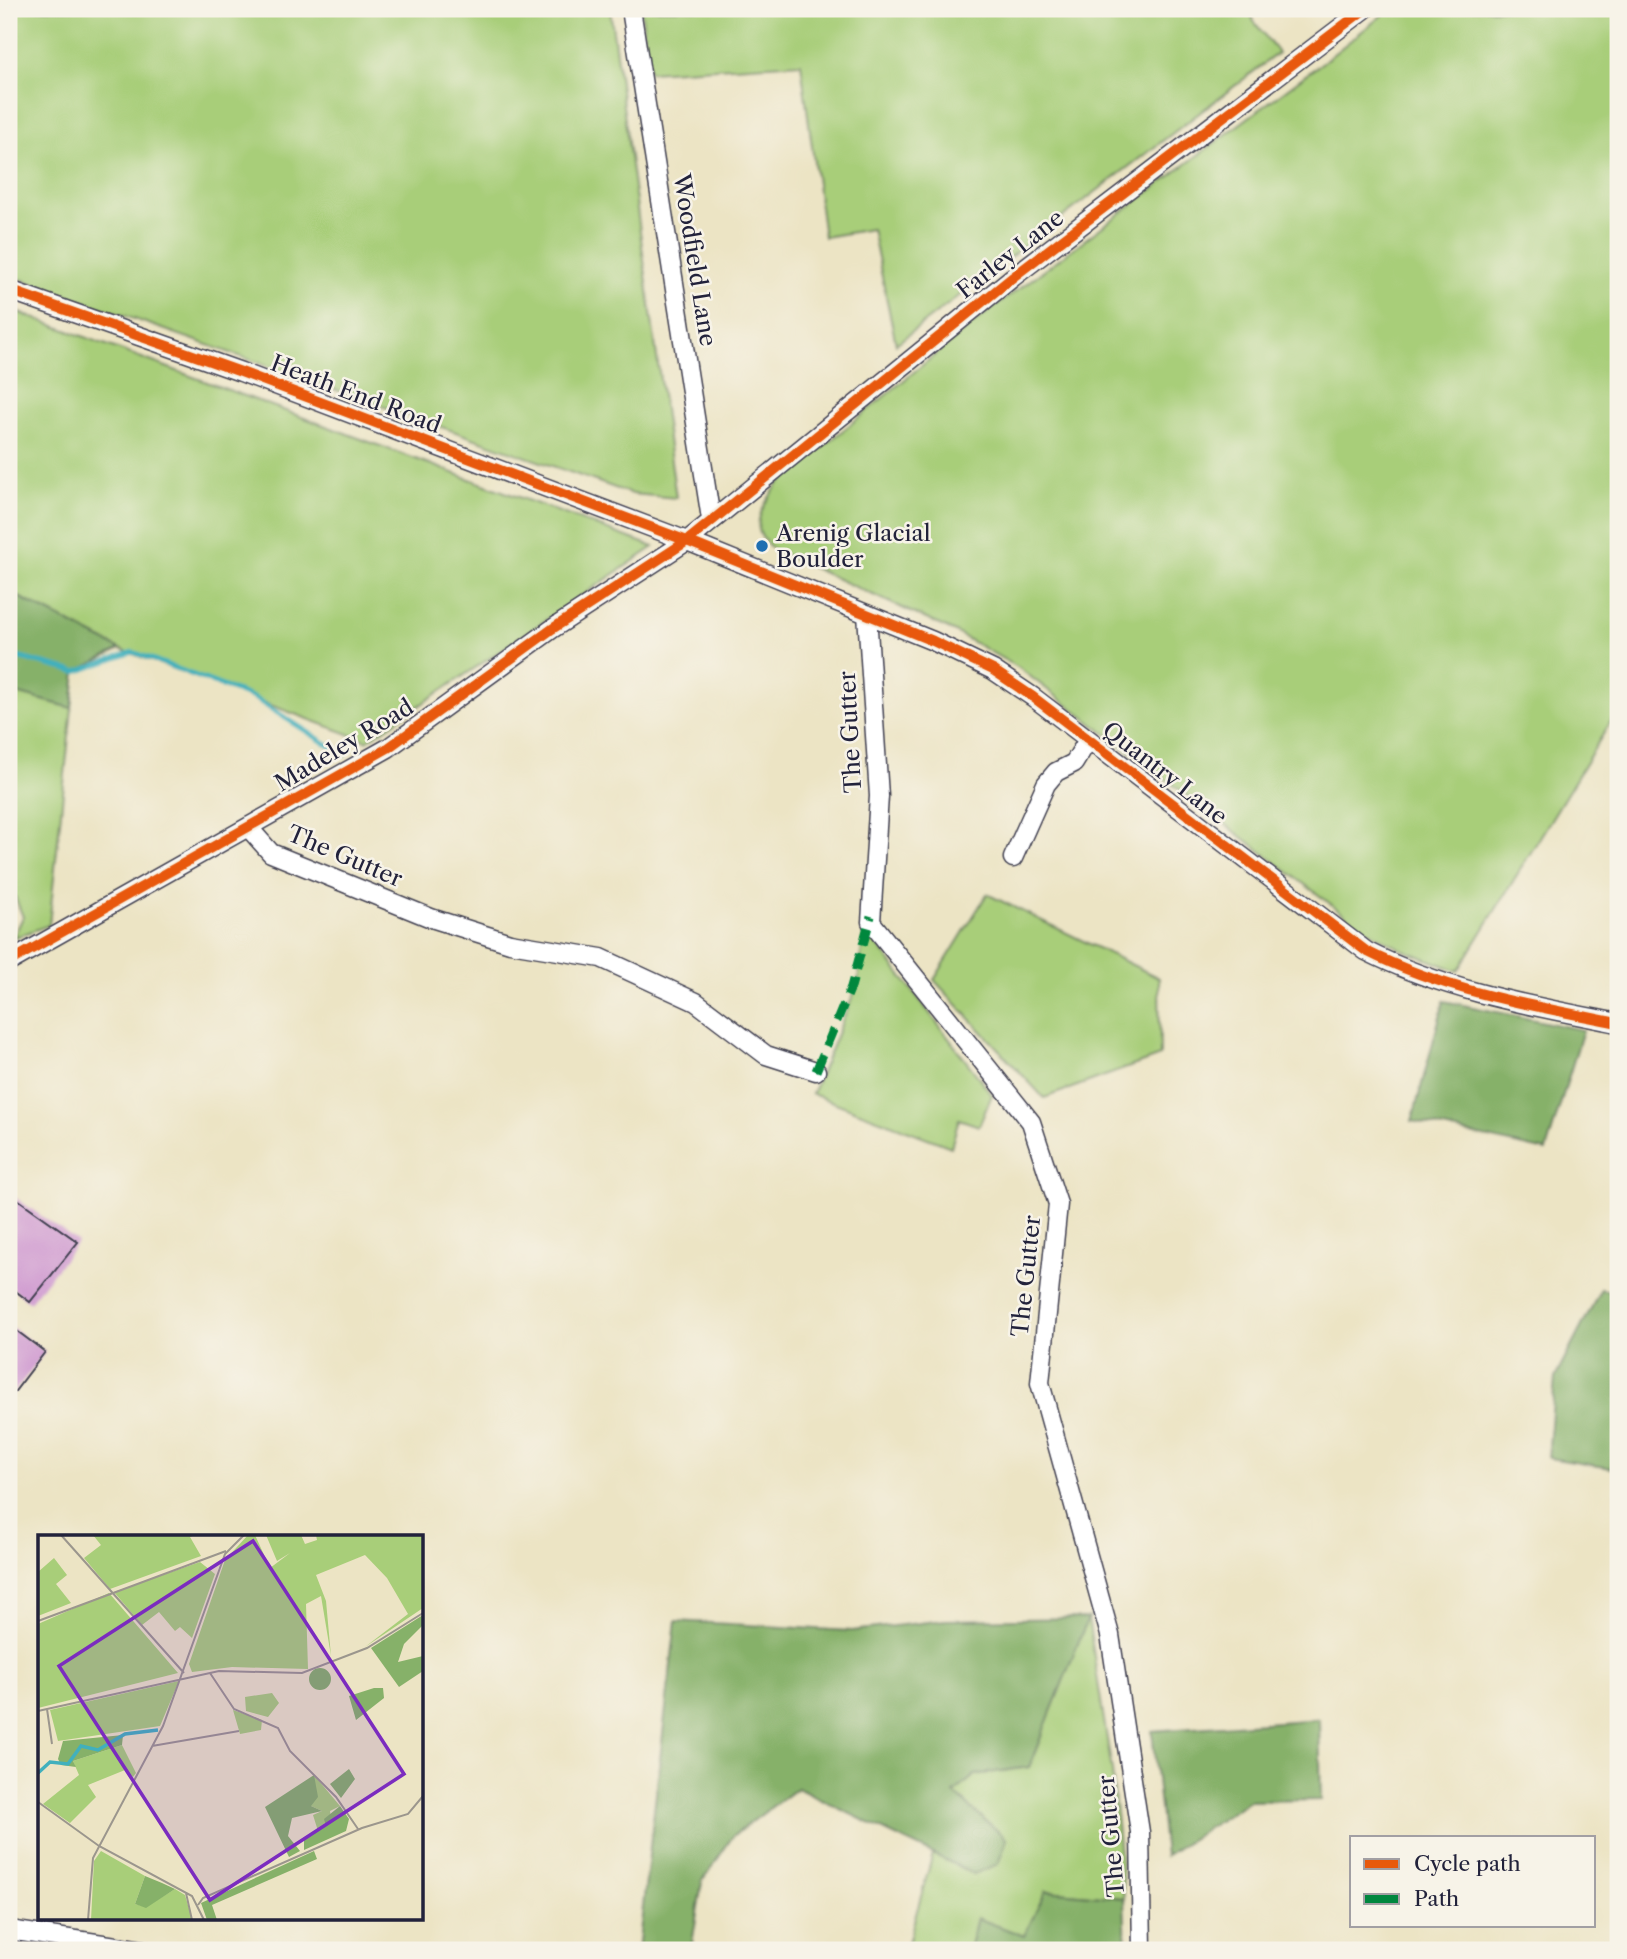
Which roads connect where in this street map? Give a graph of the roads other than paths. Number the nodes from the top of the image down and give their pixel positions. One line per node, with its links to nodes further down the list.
1 (631, 9): 4 (street, Woodfield Lane)
2 (1365, 9): 4 (street, Farley Lane)
3 (9, 290): 5 (street, Heath End Road)
4 (711, 519): 5 (street, Farley Lane)
5 (687, 541): 6 (street, Quantry Lane); 8 (street, Madeley Road)
6 (867, 614): 7 (street, Quantry Lane); 15 (street, The Gutter)
7 (1088, 740): 9 (street); 11 (street, Quantry Lane)
8 (248, 827): 10 (street, Madeley Road); 12 (street, The Gutter)
9 (1013, 858)
10 (9, 961)
11 (1618, 1023)
12 (816, 1070)
13 (9, 1930): 14 (street)
14 (143, 1950)
15 (1142, 1950)

